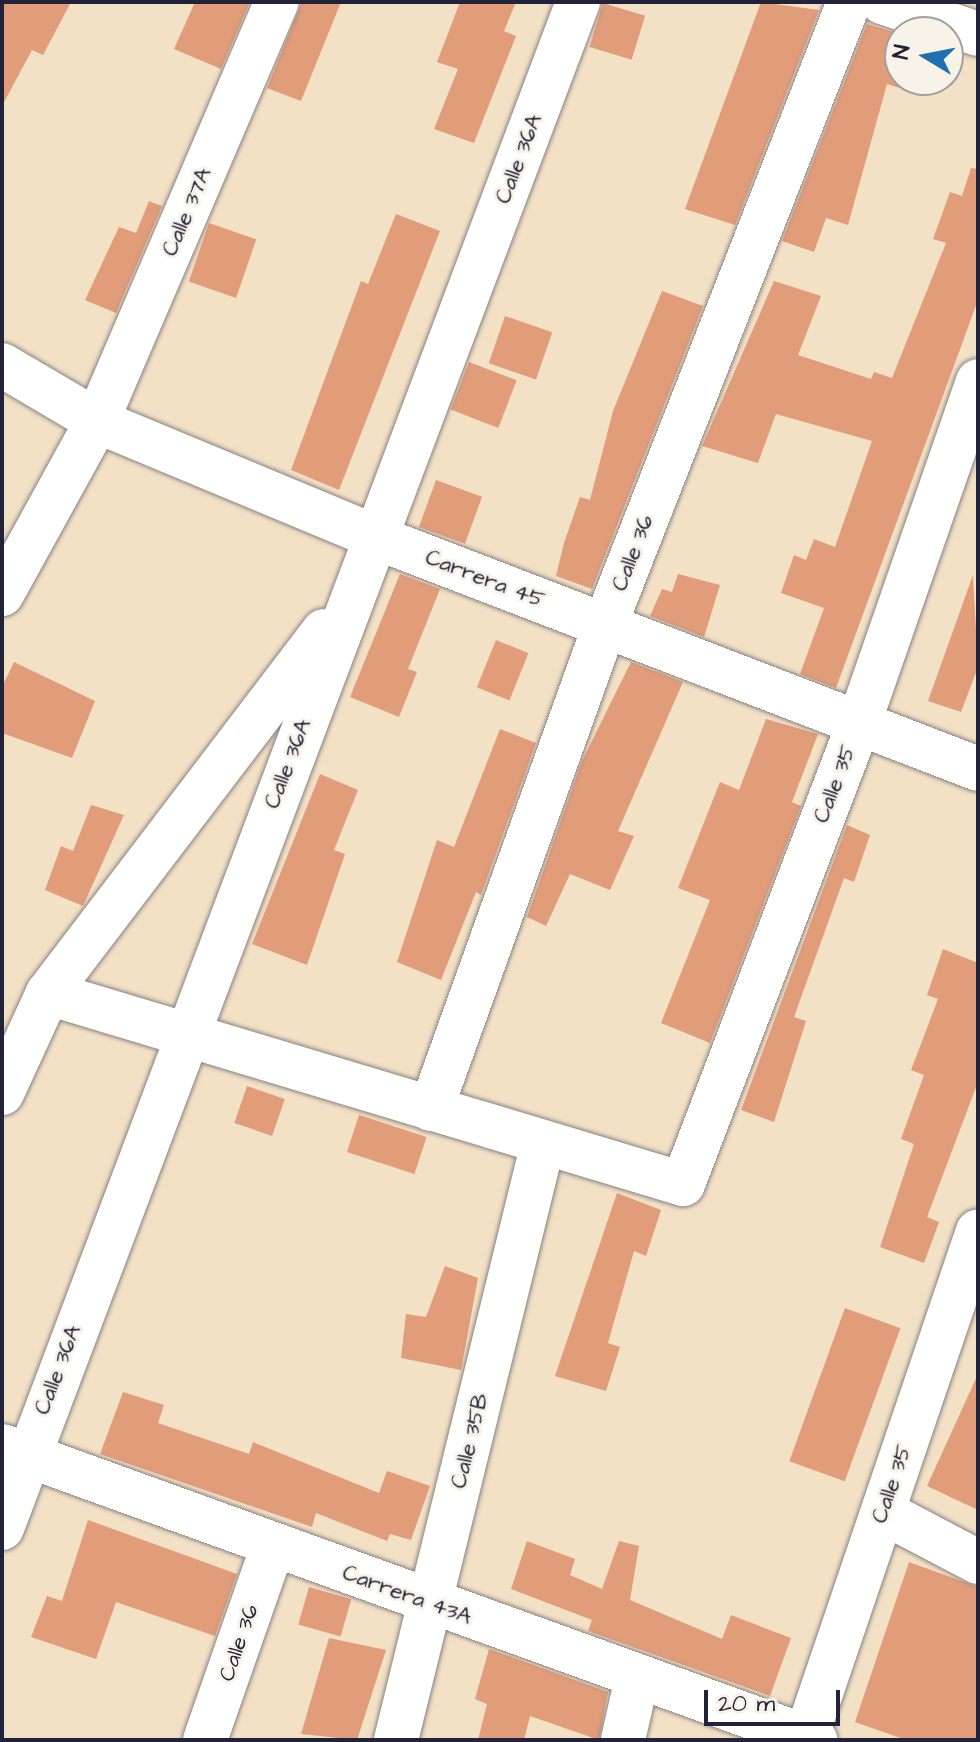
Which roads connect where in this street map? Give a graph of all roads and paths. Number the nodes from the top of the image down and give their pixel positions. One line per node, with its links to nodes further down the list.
1 (277, 2): 8 (street, Calle 37A)
2 (578, 2): 9 (street, Calle 36A)
3 (849, 2): 12 (street, Calle 36)
4 (882, 2): 5 (street)
5 (978, 34)
6 (2, 365): 8 (street, Carrera 45)
7 (978, 381): 13 (street, Calle 35)
8 (97, 421): 9 (street, Carrera 45); 11 (street, Calle 37A)
9 (375, 537): 10 (street, Calle 36A); 12 (street, Carrera 45)
10 (354, 591): 15 (street); 16 (street, Calle 36A)
11 (2, 594)
12 (605, 625): 13 (street, Carrera 45); 18 (street, Calle 36)
13 (859, 723): 14 (street, Carrera 45); 19 (street, Calle 35)
14 (978, 769)
15 (48, 993): 16 (street); 17 (street)
16 (185, 1035): 18 (street); 21 (street, Calle 36A)
17 (2, 1093)
18 (431, 1109): 19 (street)
19 (543, 1143): 26 (street, Calle 35B)
20 (978, 1231): 22 (street, Calle 35)
21 (14, 1451): 23 (street, Calle 36A); 24 (street, Carrera 43A)
22 (883, 1512): 25 (street); 28 (street, Calle 35)
23 (2, 1528)
24 (273, 1546): 26 (street, Carrera 43A); 29 (street, Calle 36)
25 (978, 1562)
26 (430, 1603): 27 (street, Carrera 43A); 30 (street, Calle 35B)
27 (637, 1678): 28 (street, Carrera 43A); 31 (street)
28 (810, 1738)
29 (205, 1740)
30 (396, 1740)
31 (623, 1740)

